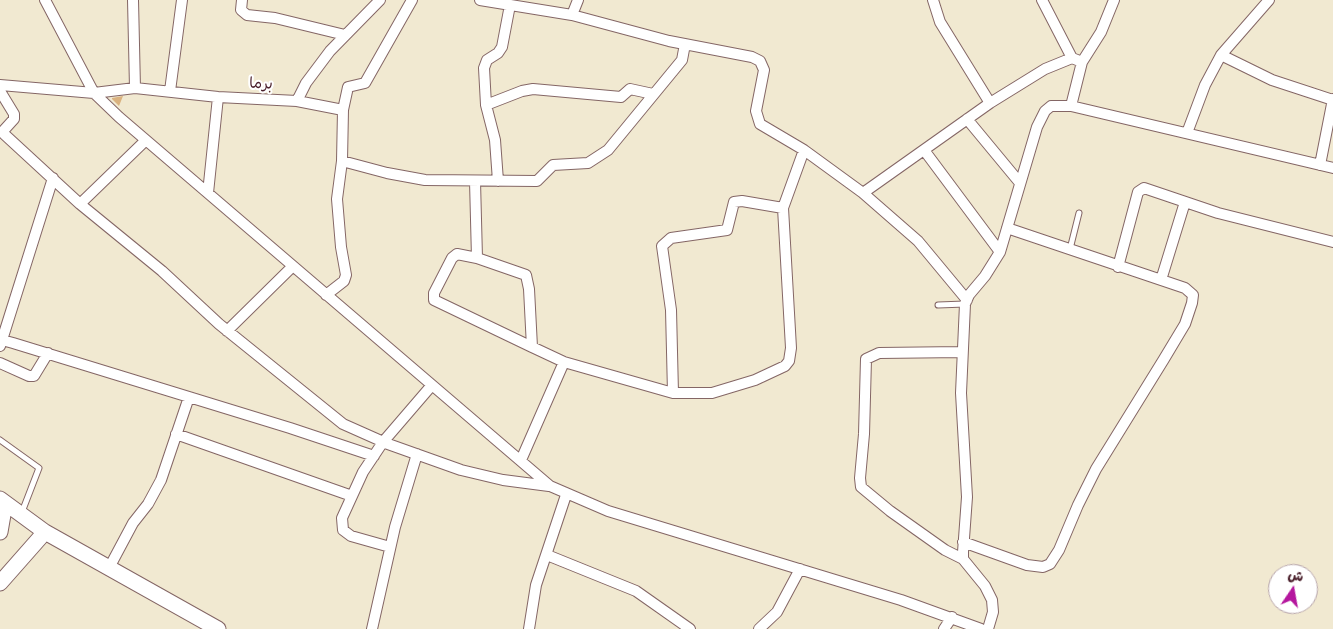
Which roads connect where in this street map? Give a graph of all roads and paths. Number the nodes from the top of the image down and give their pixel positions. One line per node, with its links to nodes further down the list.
1 (45, 0): 24 (street)
2 (133, 0): 21 (street)
3 (182, 0): 22 (street)
4 (242, 0): 16 (street)
5 (380, 0): 16 (street)
6 (412, 0): 32 (street)
7 (480, 0): 13 (street)
8 (578, 0): 15 (street)
9 (933, 0): 29 (street)
10 (1042, 0): 19 (street)
11 (1114, 0): 19 (street)
12 (1269, 0): 18 (street)
13 (495, 1): 14 (street)
14 (510, 5): 15 (street); 30 (street)
15 (572, 16): 17 (street)
16 (345, 35): 28 (street)
17 (685, 44): 25 (street); 36 (street)
18 (1222, 55): 27 (street); 34 (street)
19 (1077, 60): 29 (street); 31 (street)
20 (0, 85): 24 (street, برما)
21 (135, 88): 22 (street, برما); 24 (street, برما)
22 (170, 91): 26 (street, برما)
23 (0, 92): 41 (street)
24 (94, 93): 35 (street)
25 (654, 94): 30 (street); 43 (street)
26 (218, 97): 28 (street, برما); 45 (street)
27 (1333, 100): 39 (street)
28 (297, 101): 32 (street, برما)
29 (990, 103): 33 (street)
30 (486, 105): 43 (street)
31 (1070, 106): 34 (street); 44 (street)
32 (343, 110): 38 (street)
33 (967, 119): 37 (street); 44 (street)
34 (1187, 133): 39 (street)
35 (145, 141): 45 (street); 48 (street)
36 (804, 150): 46 (street); 49 (street)
37 (924, 150): 46 (street); 54 (street)
38 (342, 161): 42 (street); 59 (street)
39 (1320, 165): 40 (street)
40 (1333, 168)
41 (53, 178): 48 (street); 63 (street)
42 (475, 181): 43 (street); 55 (street)
43 (498, 181)
44 (1020, 184): 51 (street)
45 (208, 193): 56 (street)
46 (864, 193): 60 (street)
47 (1185, 202): 52 (street); 57 (street); 58 (street)
48 (80, 204): 62 (street)
49 (783, 208): 70 (street); 70 (street)
50 (1079, 213): 53 (lane)
51 (1007, 228): 53 (street); 54 (street)
52 (1333, 242)
53 (1070, 250): 57 (street)
54 (1000, 252): 60 (street)
55 (477, 258): 64 (street); 64 (street)
56 (293, 266): 59 (street); 62 (street)
57 (1118, 267): 58 (street)
58 (1161, 280): 85 (street)
59 (326, 295): 69 (street)
60 (966, 302): 61 (lane); 65 (street)
61 (938, 305)
62 (227, 331): 74 (street)
63 (1, 342): 66 (street)
64 (532, 347): 67 (street)
65 (962, 352): 85 (street); 88 (street)
66 (48, 353): 68 (street); 71 (street)
67 (564, 362): 70 (street); 77 (street)
68 (0, 363)
69 (432, 384): 74 (street); 77 (street)
70 (672, 393)
71 (189, 396): 72 (street); 76 (street)
72 (176, 434): 80 (street); 89 (street)
73 (0, 440): 82 (lane)
74 (383, 442): 75 (street); 76 (street)
75 (417, 454): 78 (street); 86 (street)
76 (374, 456): 80 (street)
77 (521, 460): 78 (street)
78 (550, 486): 79 (street)
79 (566, 495): 87 (street); 90 (street)
80 (352, 496): 86 (street)
81 (2, 501): 82 (main road); 83 (main road)
82 (21, 514): 84 (main road)
83 (0, 532)
84 (45, 532): 89 (main road); 91 (main road)
85 (963, 542): 88 (street)
86 (390, 547): 94 (street)
87 (547, 555): 95 (street); 96 (street)
88 (963, 559): 100 (street)
89 (109, 568): 93 (main road)
90 (800, 568): 92 (street); 97 (street)
91 (0, 583)
92 (952, 617): 98 (street); 99 (street)
93 (218, 629)
94 (372, 629)
95 (529, 629)
96 (690, 629)
97 (759, 629)
98 (944, 629)
99 (981, 629)
100 (988, 629)

